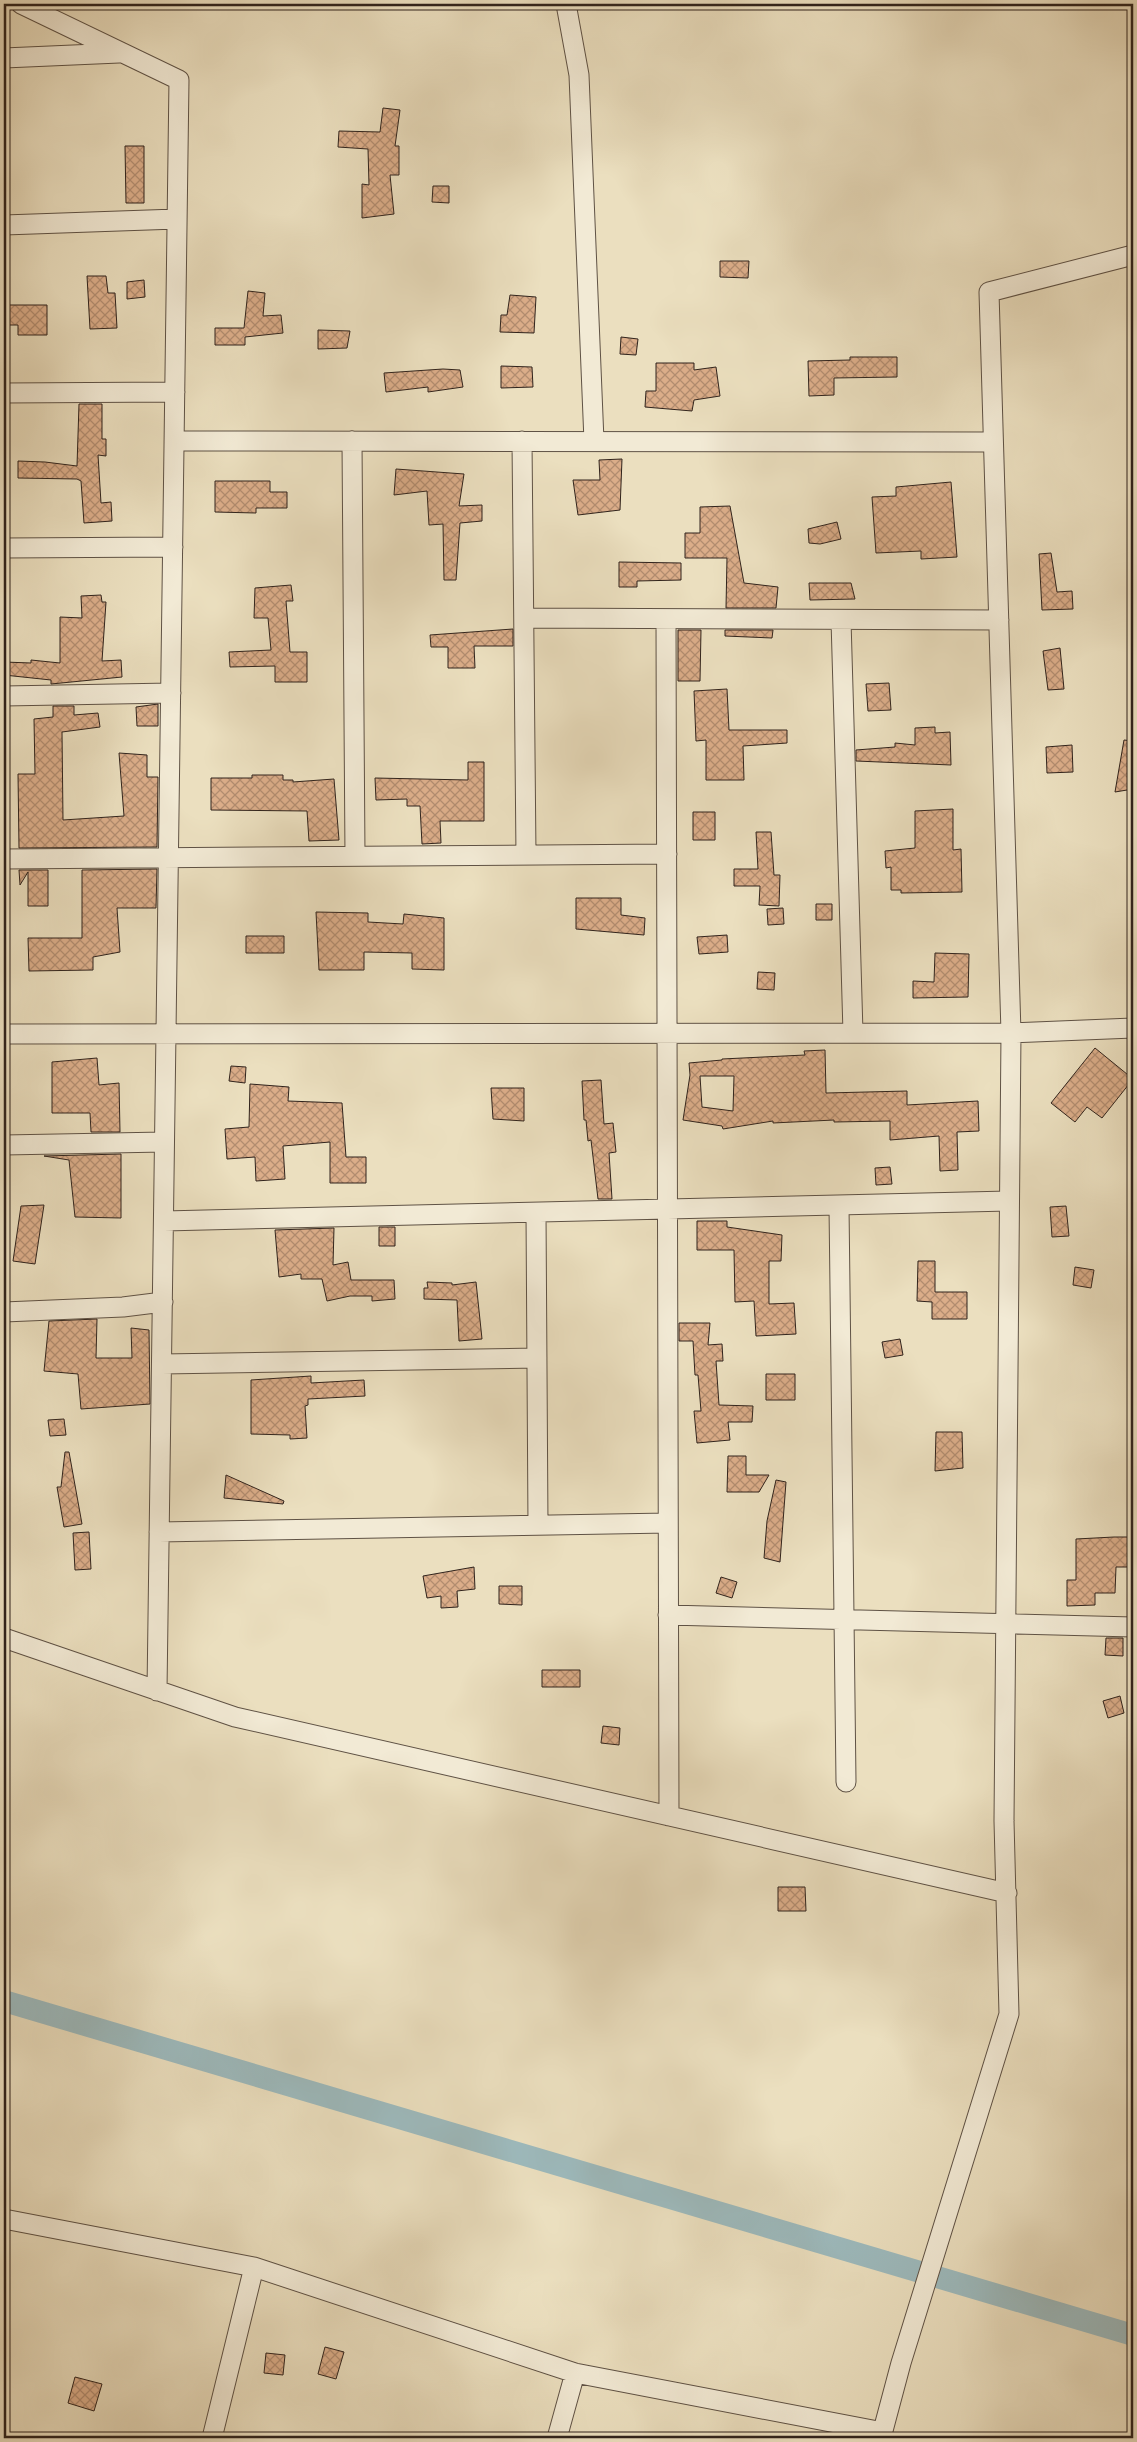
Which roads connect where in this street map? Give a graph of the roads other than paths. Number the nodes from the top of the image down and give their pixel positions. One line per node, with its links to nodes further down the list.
1 (20, 4): 3 (street)
2 (566, 4): 13 (street)
3 (123, 53): 4 (street); 5 (street)
4 (4, 58)
5 (177, 219): 6 (street); 8 (street)
6 (4, 225)
7 (1133, 255): 14 (street)
8 (175, 392): 9 (street); 10 (street)
9 (4, 393)
10 (174, 441): 11 (street); 15 (street)
11 (352, 441): 12 (street); 25 (street)
12 (522, 441): 13 (street); 17 (street)
13 (594, 441): 14 (street)
14 (993, 442): 20 (street)
15 (173, 547): 16 (street); 21 (street)
16 (4, 548)
17 (524, 618): 18 (street); 24 (street)
18 (666, 619): 19 (street); 23 (street)
19 (841, 620): 20 (street); 29 (street)
20 (999, 620): 33 (street)
21 (171, 693): 22 (street); 26 (street)
22 (4, 696)
23 (667, 854): 24 (street); 32 (street)
24 (526, 855): 25 (street)
25 (355, 856): 26 (street)
26 (169, 858): 27 (street); 31 (street)
27 (4, 859)
28 (1133, 1028): 33 (street)
29 (853, 1033): 32 (street); 33 (street)
30 (4, 1034): 31 (street)
31 (166, 1034): 32 (street); 34 (street)
32 (667, 1034): 38 (street)
33 (1011, 1034): 36 (street)
34 (164, 1142): 35 (street); 40 (street)
35 (4, 1145)
36 (1009, 1201): 37 (street); 50 (street)
37 (839, 1206): 38 (street); 49 (street)
38 (668, 1210): 39 (street); 45 (street)
39 (536, 1213): 40 (street); 43 (street)
40 (164, 1222): 41 (street)
41 (163, 1302): 42 (street); 44 (street)
42 (4, 1312)
43 (537, 1358): 44 (street); 46 (street)
44 (162, 1364): 47 (street)
45 (668, 1523): 46 (street); 48 (street)
46 (538, 1525): 47 (street)
47 (159, 1532): 53 (street)
48 (668, 1615): 49 (street); 55 (street)
49 (844, 1619): 50 (street); 54 (street)
50 (1006, 1624): 51 (street); 56 (street)
51 (1133, 1627)
52 (4, 1638): 53 (street)
53 (157, 1691): 55 (street)
54 (846, 1782)
55 (669, 1816): 56 (street)
56 (1006, 1893): 60 (street)
57 (4, 2219): 58 (street)
58 (254, 2267): 59 (street); 61 (street)
59 (575, 2373): 60 (street); 62 (street)
60 (882, 2435)
61 (212, 2438)
62 (557, 2438)

